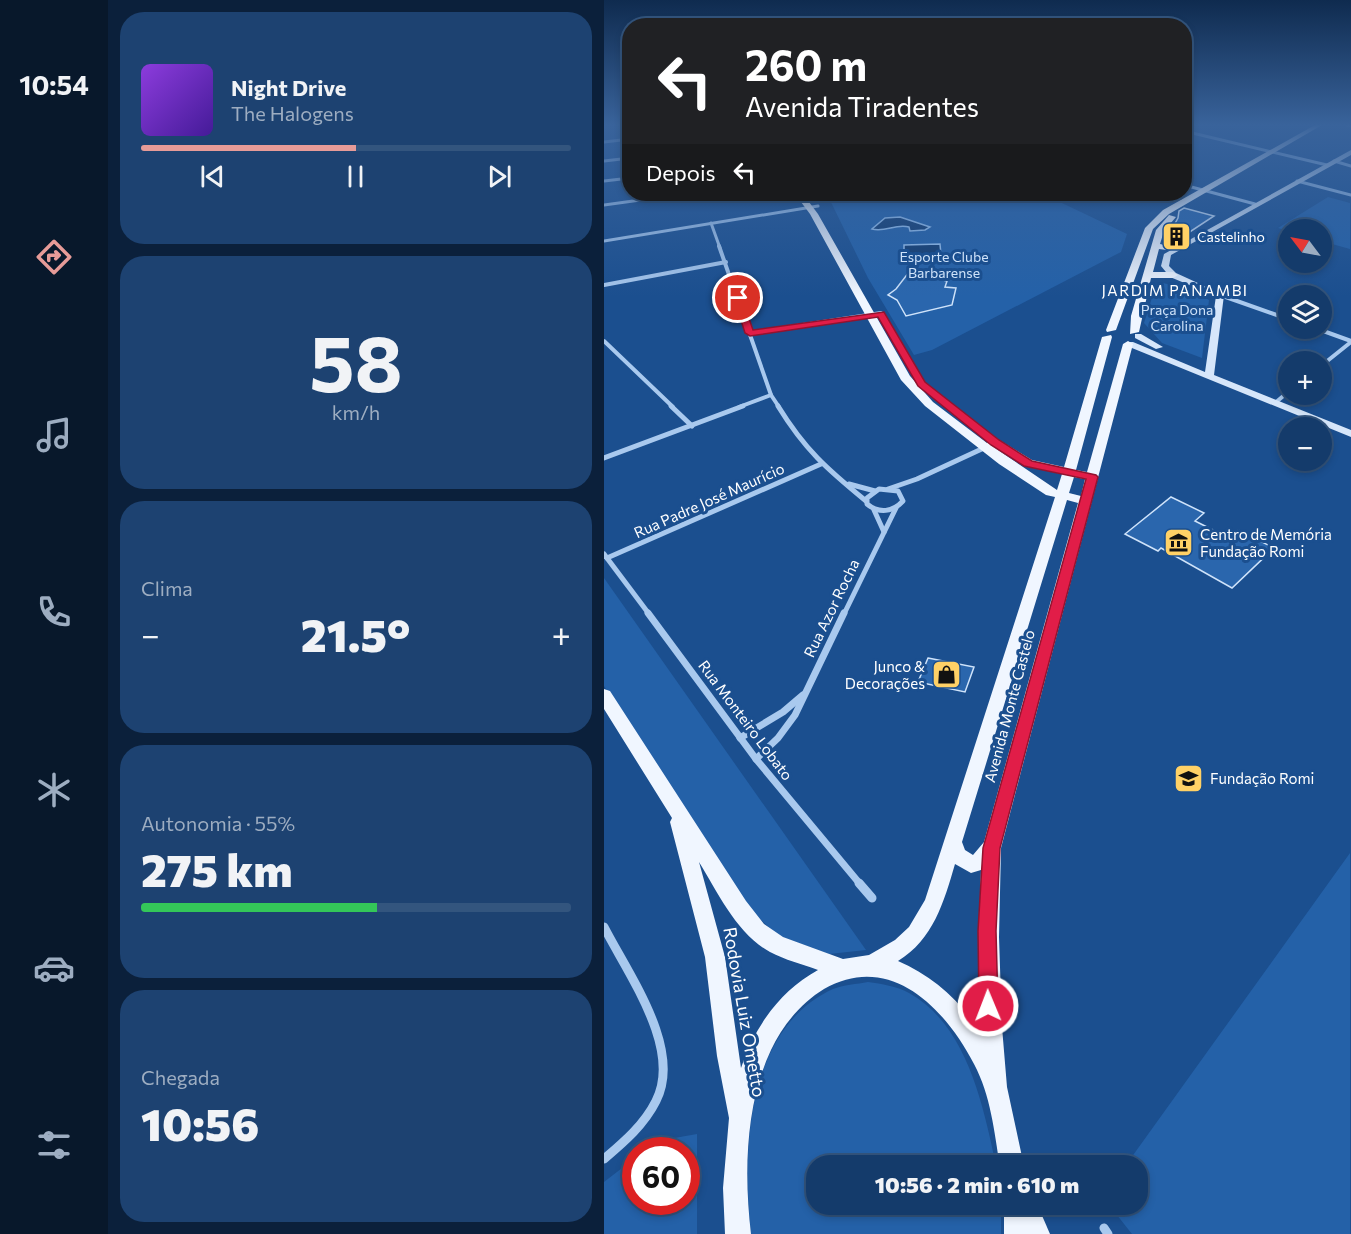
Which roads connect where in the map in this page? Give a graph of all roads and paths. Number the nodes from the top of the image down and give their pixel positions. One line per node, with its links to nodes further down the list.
1 (1226, 183): 5 (main road, Avenida Monte Castelo)
2 (1294, 183): 12 (street)
3 (1303, 183): 6 (street)
4 (1192, 187): 5 (street)
5 (1210, 192): 7 (main road, Avenida Monte Castelo); 12 (street); 17 (main road, Avenida Monte Castelo)
6 (1351, 195)
7 (1192, 200)
8 (633, 201): 13 (street)
9 (808, 201): 14 (main road)
10 (812, 201): 14 (main road)
11 (1190, 201): 27 (main road, Avenida Monte Castelo)
12 (1255, 204): 18 (street)
13 (604, 205)
14 (814, 206): 15 (street); 24 (main road)
15 (711, 223): 16 (street); 19 (street)
16 (604, 241)
17 (1155, 246): 18 (main road); 20 (main road, Avenida Monte Castelo)
18 (1175, 248): 21 (street)
19 (726, 262): 22 (street); 26 (street)
20 (1148, 275): 21 (main road); 29 (main road, Avenida Monte Castelo)
21 (1173, 275): 23 (street)
22 (604, 285)
23 (1220, 295): 25 (street); 33 (street)
24 (875, 314): 26 (street); 41 (main road)
25 (1278, 315)
26 (750, 333): 34 (street)
27 (1109, 334): 29 (main road); 29 (main road); 44 (main road, Avenida Monte Castelo)
28 (1332, 334): 31 (street)
29 (1133, 339): 33 (street); 45 (main road, Avenida Monte Castelo)
30 (604, 341): 38 (street)
31 (1351, 341): 32 (street)
32 (1332, 357)
33 (1210, 372): 35 (street)
34 (771, 395): 38 (street); 43 (street)
35 (1278, 397)
36 (1295, 405): 40 (street)
37 (1298, 405): 39 (street)
38 (692, 426): 42 (street)
39 (1351, 426)
40 (1351, 434)
41 (990, 445): 44 (main road); 46 (street); 47 (main road)
42 (604, 458)
43 (821, 464): 48 (street); 59 (street, Rua Padre José Maurício)
44 (1069, 472): 45 (main road); 52 (main road, Avenida Monte Castelo)
45 (1092, 477): 54 (main road, Avenida Monte Castelo)
46 (917, 479): 49 (street); 51 (street)
47 (1031, 479): 52 (main road); 57 (main road)
48 (845, 483): 50 (street); 53 (street)
49 (888, 489): 50 (street); 51 (street)
50 (875, 491): 53 (street)
51 (901, 494): 55 (street)
52 (1062, 496): 54 (main road); 57 (main road, Avenida Monte Castelo)
53 (866, 501): 56 (street)
54 (1085, 501): 66 (main road, Avenida Monte Castelo)
55 (896, 508): 56 (street); 58 (street, Rua Azor Rocha)
56 (874, 510): 58 (street)
57 (1055, 516): 65 (main road, Avenida Monte Castelo)
58 (883, 532): 61 (street, Rua Azor Rocha)
59 (605, 556): 62 (street, Rua Monteiro Lobato)
60 (604, 695): 64 (main road, Rodovia Luiz Ometto)
61 (804, 695): 62 (street, Rua Azor Rocha); 63 (street, Rua Azor Rocha)
62 (740, 738): 63 (street, Rua Monteiro Lobato)
63 (756, 759): 67 (street, Rua Monteiro Lobato)
64 (674, 806): 70 (main road, Rodovia Luiz Ometto); 72 (main road, Rodovia Luiz Ometto)
65 (953, 843): 66 (main road); 69 (main road, Avenida Monte Castelo)
66 (992, 848): 71 (main road, Avenida Monte Castelo)
67 (872, 898)
68 (604, 927): 74 (street)
69 (871, 965): 70 (main road); 71 (main road)
70 (841, 968): 72 (main road)
71 (996, 1087): 73 (main road)
72 (740, 1121): 77 (main road)
73 (1010, 1155)
74 (604, 1159)
75 (1016, 1215): 78 (main road)
76 (1029, 1215): 79 (main road)
77 (738, 1234)
78 (1017, 1234)
79 (1037, 1234)

